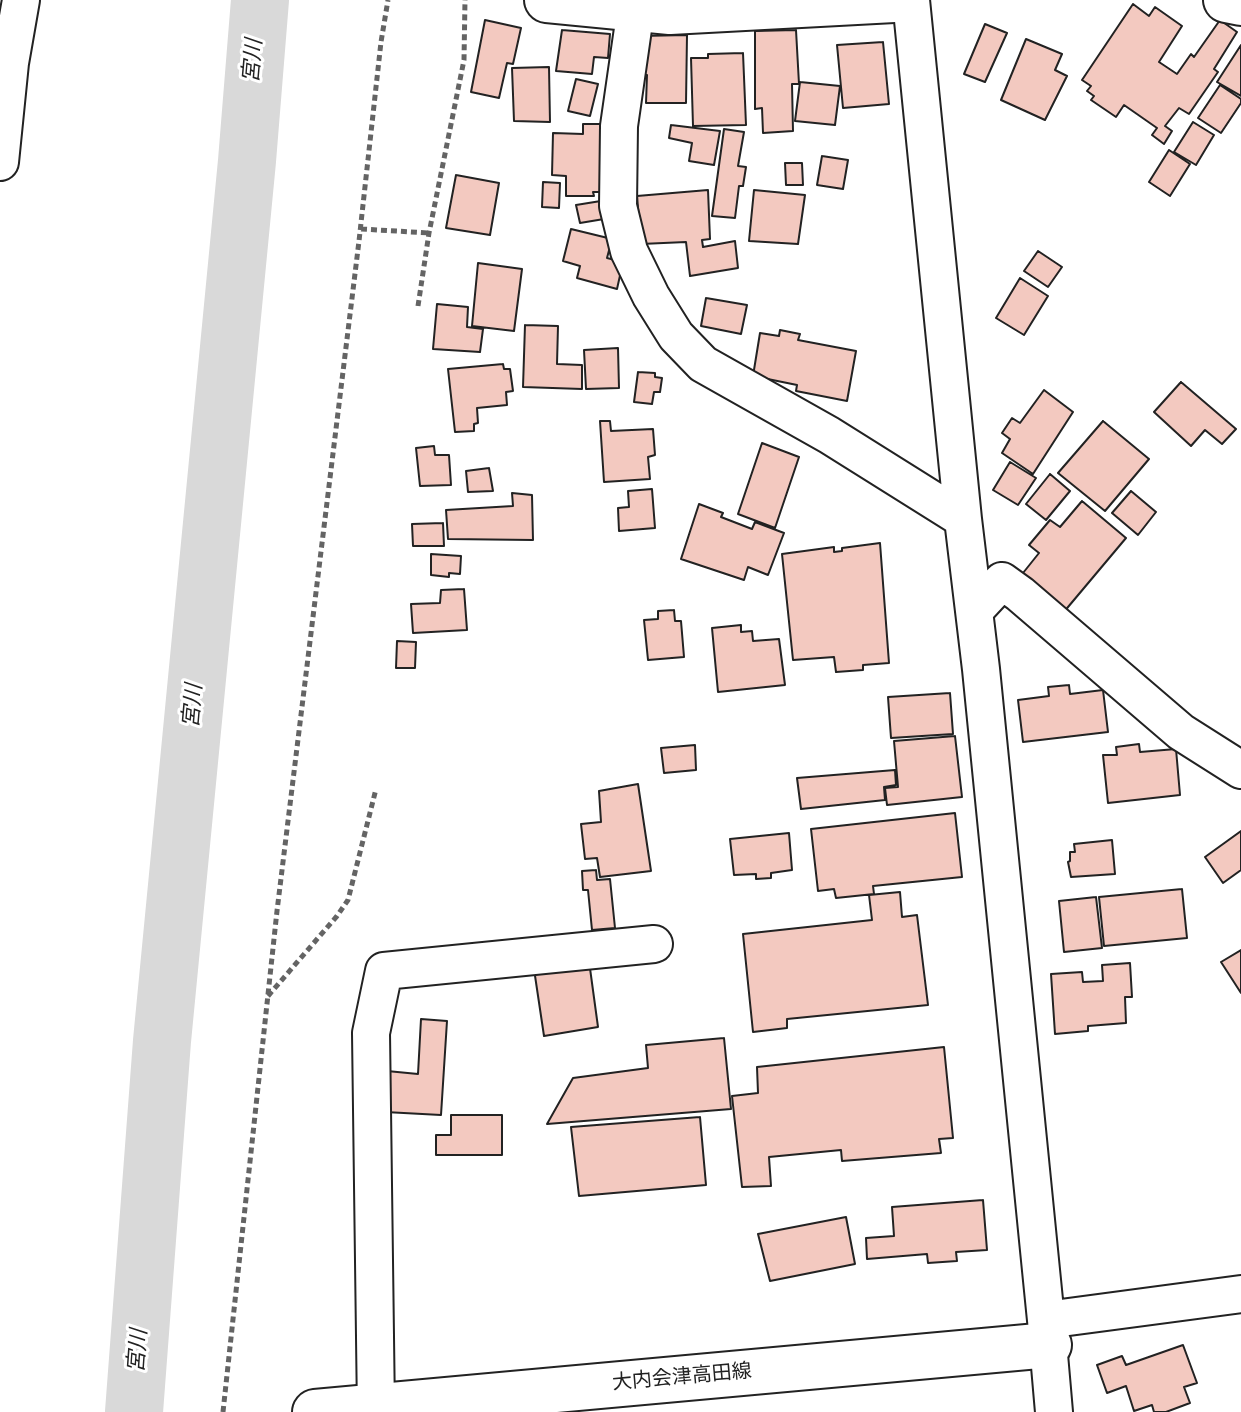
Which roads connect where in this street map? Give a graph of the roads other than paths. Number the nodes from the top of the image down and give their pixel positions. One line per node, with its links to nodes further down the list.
1 (21, 0): 8 (street)
2 (547, 0): 7 (main road)
3 (894, 0): 7 (main road)
4 (911, 0): 9 (street)
5 (1226, 0): 6 (main road)
6 (1241, 3)
7 (636, 8): 9 (street)
8 (0, 162)
9 (963, 519): 10 (street)
10 (975, 610): 11 (street); 14 (street)
11 (1241, 770)
12 (654, 944): 15 (street)
13 (1241, 1294): 14 (street)
14 (1048, 1333): 15 (main road, 大内会津高田線); 16 (street)
15 (355, 1409)
16 (1054, 1412)

